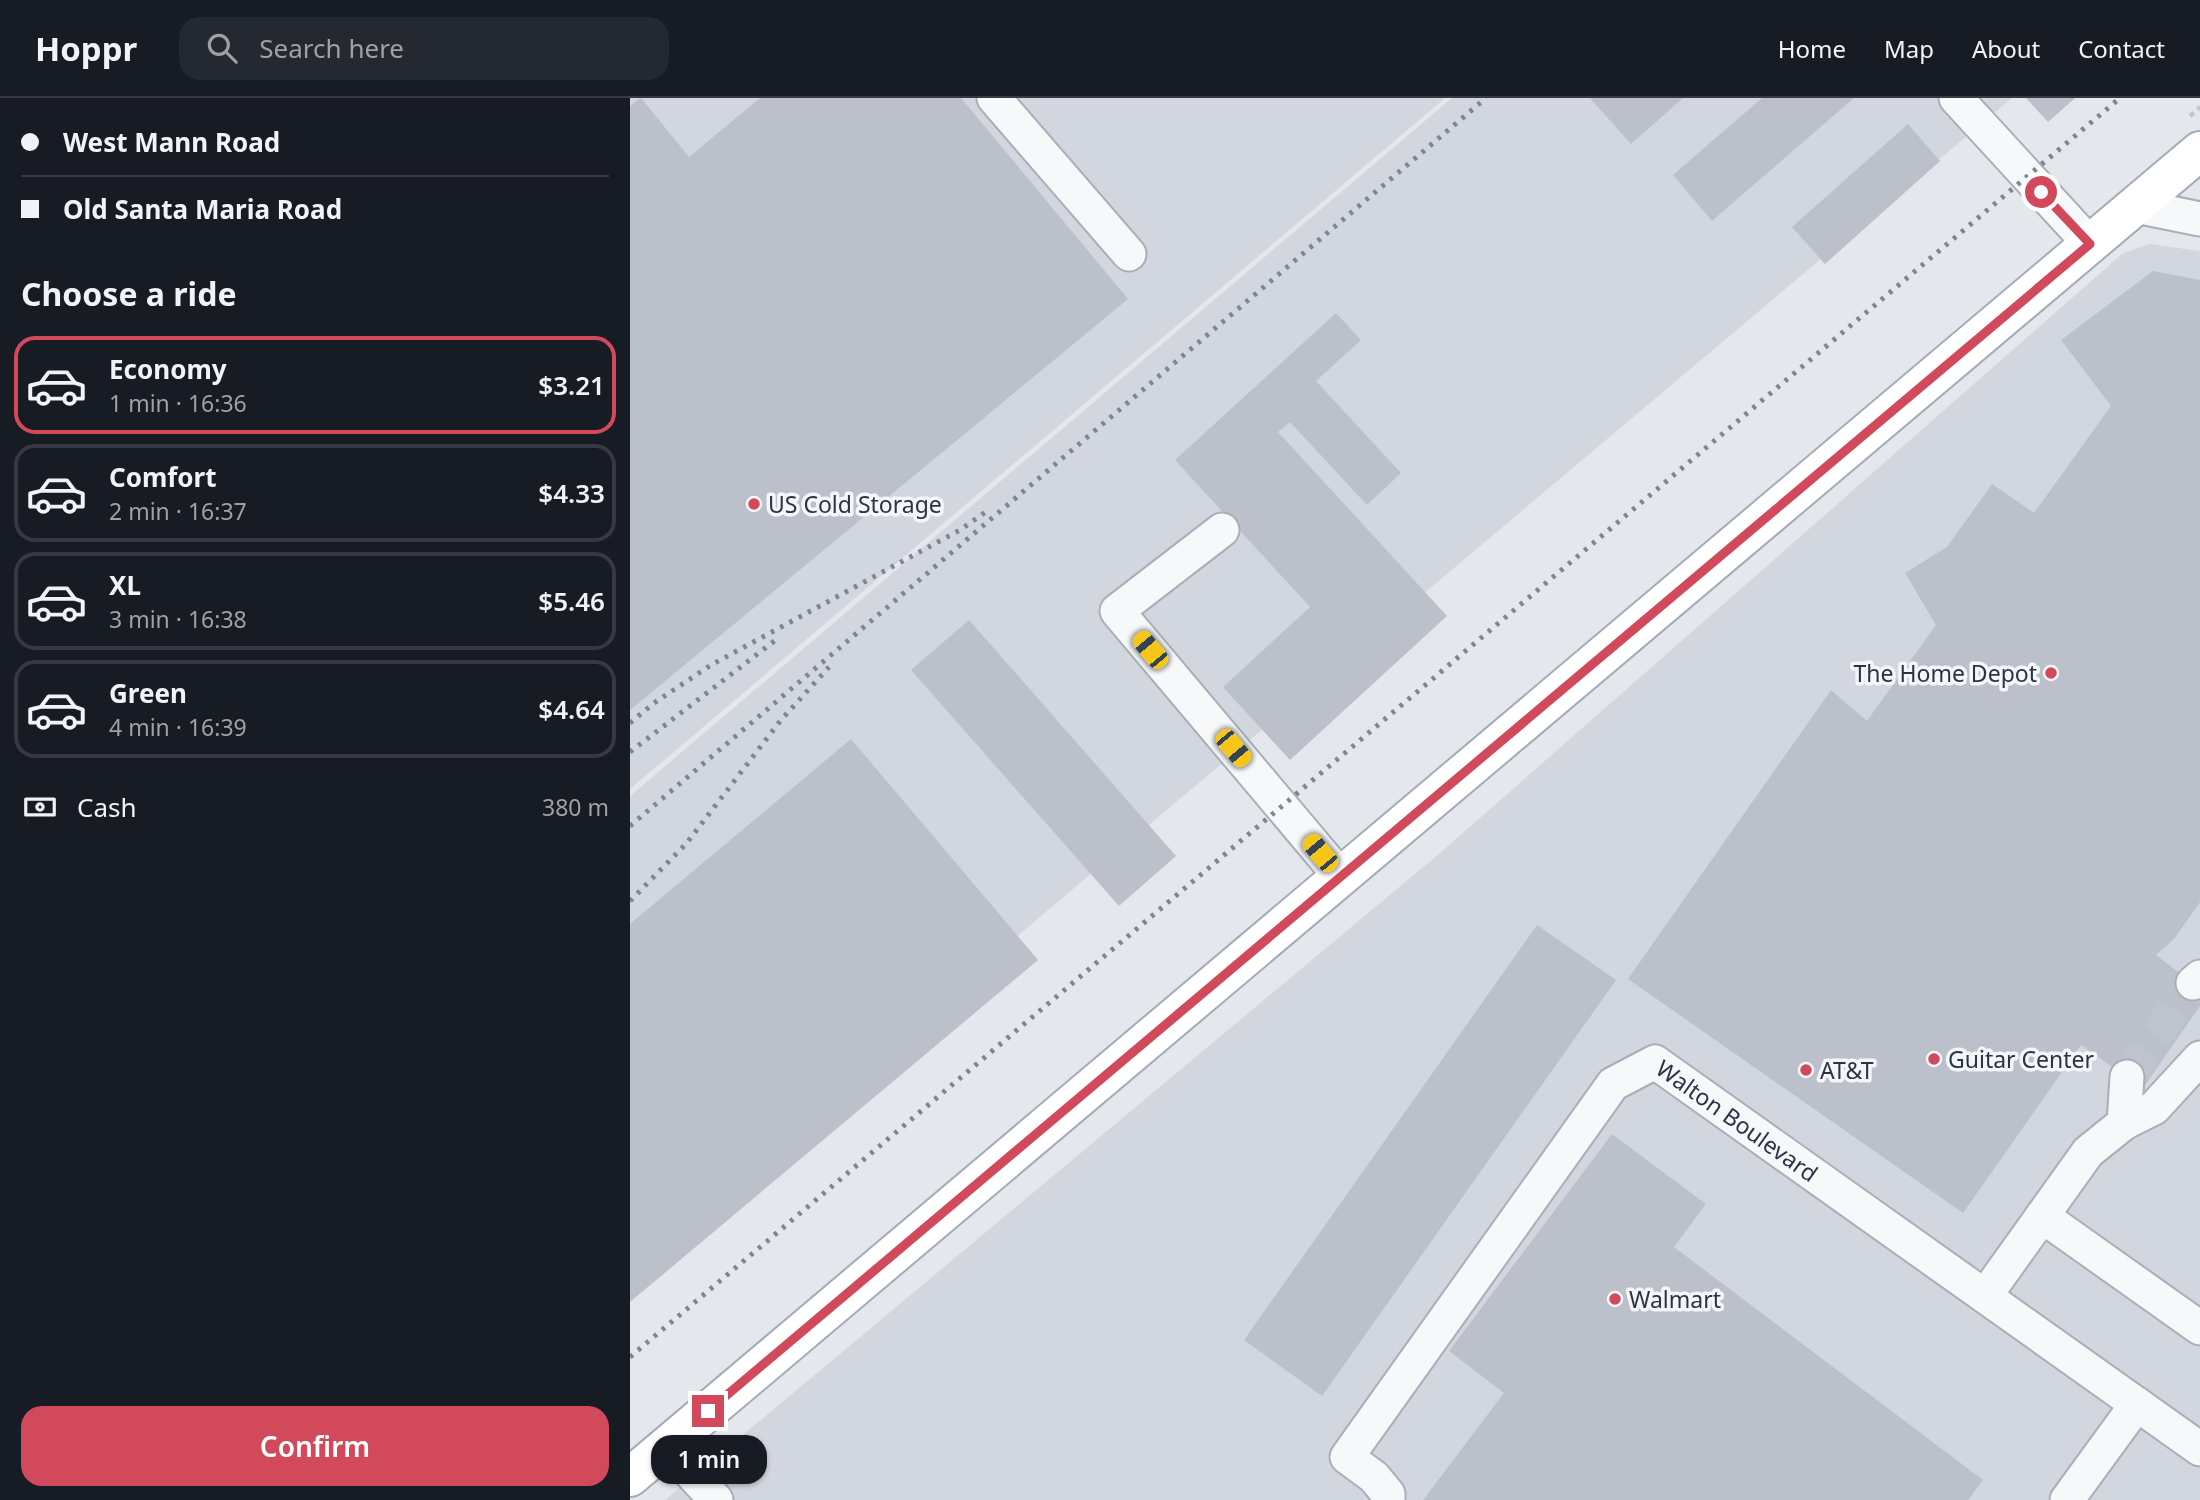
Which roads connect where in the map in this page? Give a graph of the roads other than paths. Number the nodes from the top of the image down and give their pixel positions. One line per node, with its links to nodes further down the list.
1 (994, 98): 7 (street)
2 (1956, 98): 6 (street)
3 (2200, 151): 4 (main road)
4 (2136, 206): 5 (street); 6 (main road)
5 (2200, 219)
6 (2090, 244): 9 (main road)
7 (1129, 254)
8 (1222, 530): 9 (street)
9 (1341, 877): 17 (main road)
10 (2200, 1058): 12 (street)
11 (2127, 1077): 12 (street)
12 (2124, 1123): 13 (street)
13 (2042, 1216): 14 (street); 15 (street)
14 (1985, 1296): 16 (street, Walton Boulevard); 22 (street, Walton Boulevard)
15 (2200, 1328)
16 (2137, 1404): 18 (street, Walton Boulevard); 20 (street)
17 (666, 1447): 19 (main road); 21 (street)
18 (2200, 1449)
19 (630, 1477)
20 (2081, 1495)
21 (716, 1500)
22 (1388, 1500)

